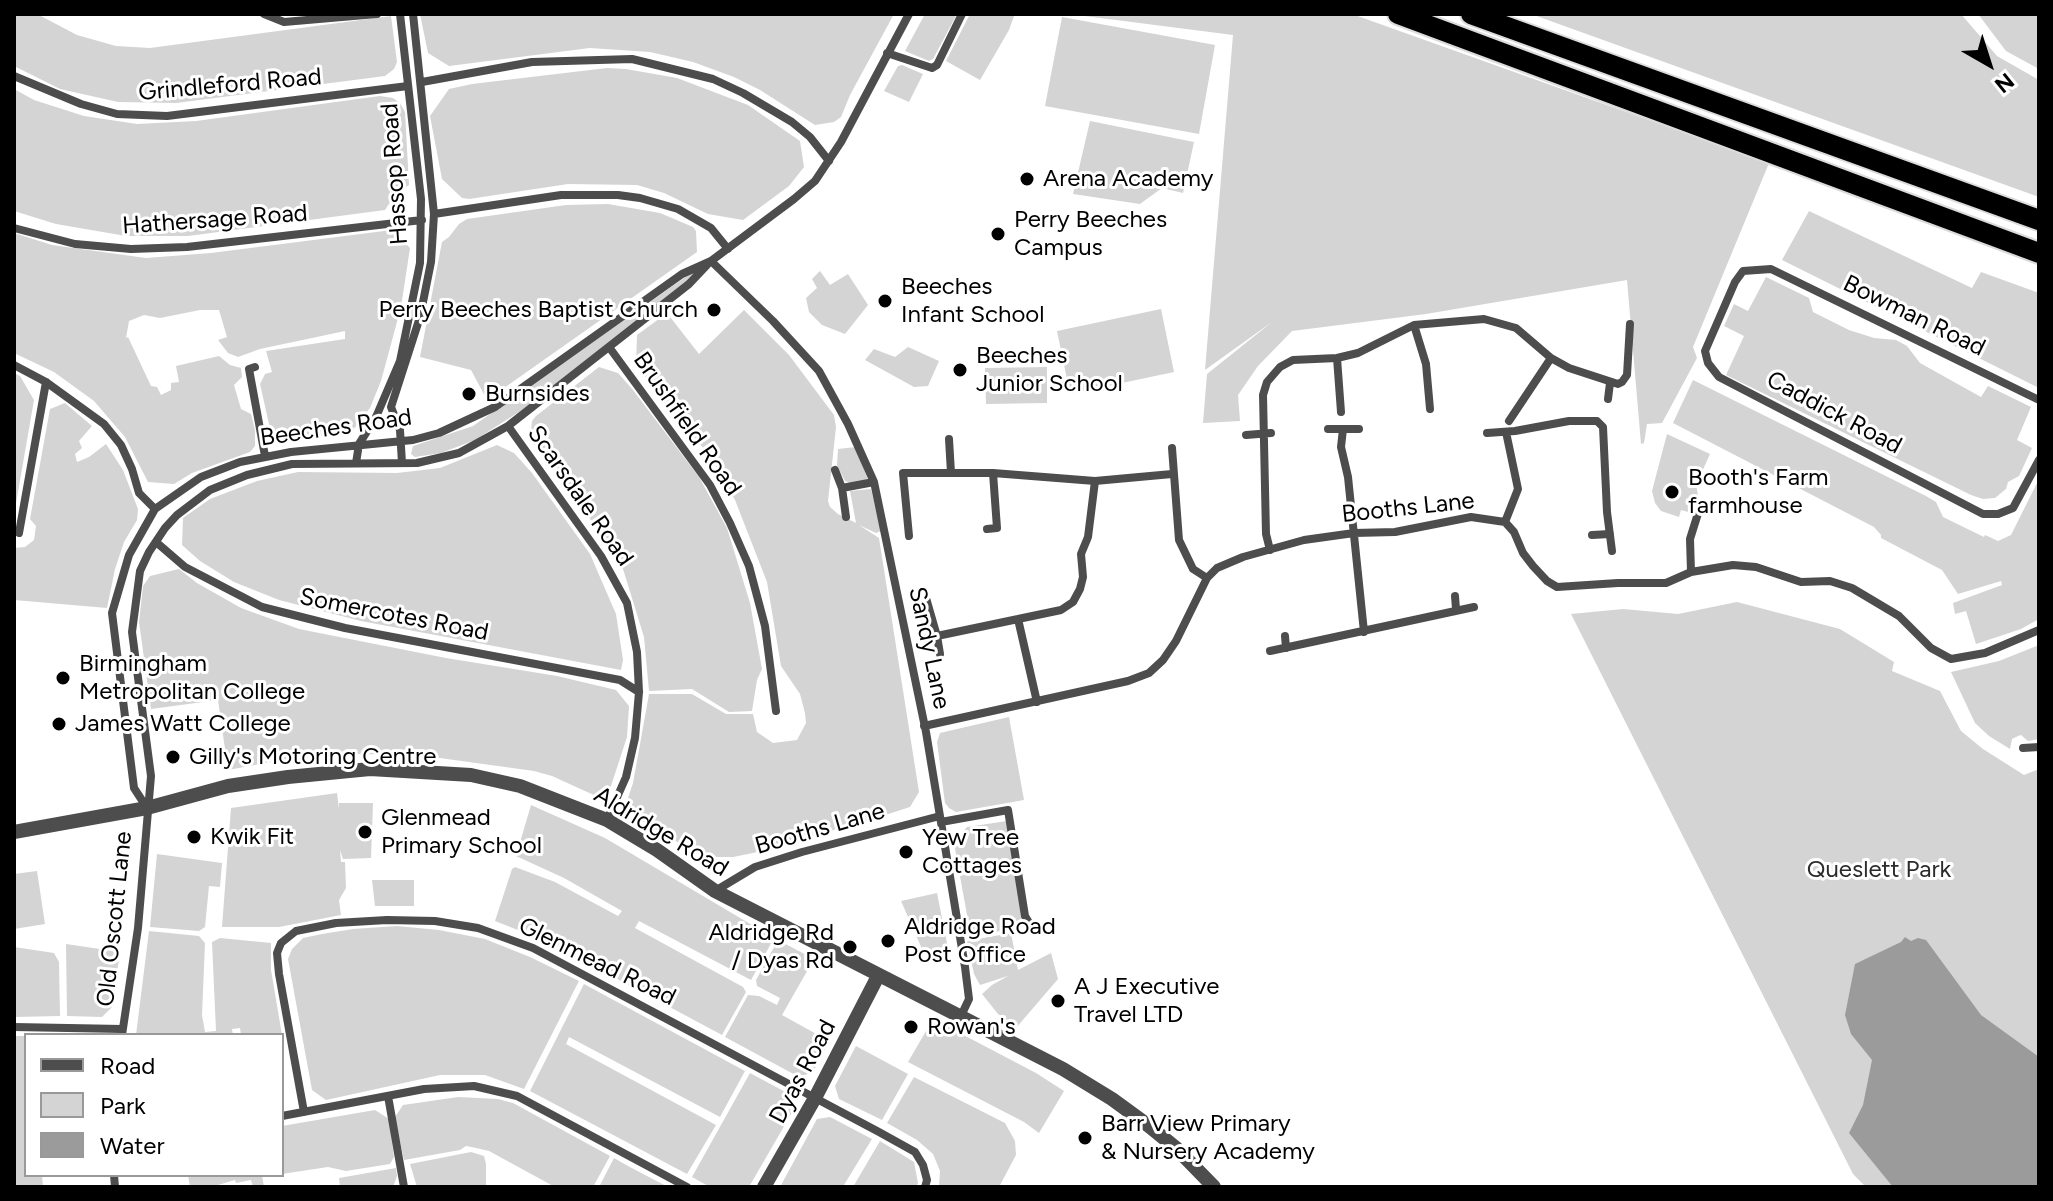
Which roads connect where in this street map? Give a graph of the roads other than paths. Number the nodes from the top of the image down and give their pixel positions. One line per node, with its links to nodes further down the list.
1 (264, 14): 2 (street)
2 (377, 14)
3 (400, 14): 12 (street, Hassop Road)
4 (413, 14): 11 (street, Hassop Road)
5 (909, 14): 9 (street, Beeches Road)
6 (962, 14): 9 (street)
7 (1398, 14): 19 (highway)
8 (1471, 14): 16 (highway)
9 (887, 53): 13 (street, Beeches Road)
10 (14, 76): 12 (street, Grindleford Road)
11 (422, 82): 13 (street); 14 (street, Hassop Road)
12 (408, 86): 15 (street, Hassop Road)
13 (829, 161): 18 (street, Beeches Road)
14 (434, 214): 18 (street); 45 (street, Hassop Road)
15 (422, 220): 17 (street, Hathersage Road); 46 (street, Hassop Road)
16 (2039, 220)
17 (14, 228)
18 (728, 249): 20 (street, Beeches Road)
19 (2039, 253)
20 (711, 261): 24 (street, Beeches Road); 45 (street, Beeches Road); 57 (street, Sandy Lane)
21 (1771, 269): 32 (street, Bowman Road); 49 (street, Caddick Road)
22 (1630, 324): 30 (street)
23 (1414, 325): 25 (street); 26 (street); 33 (street)
24 (609, 347): 36 (street, Beeches Road); 90 (street, Brushfield Road)
25 (1337, 358): 34 (street); 42 (street)
26 (1551, 358): 30 (street); 35 (street)
27 (14, 365): 29 (street)
28 (255, 367): 48 (street)
29 (46, 382): 60 (street); 66 (street)
30 (1610, 383): 31 (street)
31 (1608, 399)
32 (2039, 400)
33 (1430, 409)
34 (1341, 412)
35 (1509, 421)
36 (508, 426): 51 (street, Beeches Road); 88 (street, Scarsdale Road)
37 (1328, 429): 38 (street)
38 (1343, 429): 39 (street); 67 (street)
39 (1359, 429)
40 (1506, 432): 41 (street); 63 (street); 68 (street)
41 (1487, 433)
42 (1267, 434): 43 (street); 72 (street)
43 (1246, 435)
44 (949, 439): 53 (street)
45 (402, 441): 46 (street, Beeches Road); 51 (street, Hassop Road)
46 (359, 444): 48 (street, Beeches Road); 50 (street, Hassop Road)
47 (1172, 448): 55 (street)
48 (265, 456): 60 (street, Beeches Road)
49 (2039, 460)
50 (356, 463): 51 (street, Beeches Road); 71 (street, Beeches Road)
51 (402, 463)
52 (835, 470): 58 (street)
53 (951, 473): 54 (street); 70 (street)
54 (993, 473): 56 (street); 65 (street)
55 (1172, 474): 56 (street); 75 (street)
56 (1095, 481): 80 (street)
57 (874, 482): 58 (street); 91 (street, Sandy Lane)
58 (842, 488): 61 (street)
59 (1700, 507): 64 (street)
60 (155, 509): 94 (street, Beeches Road)
61 (846, 517)
62 (1682, 520): 64 (street)
63 (1505, 522): 67 (street, Booths Lane); 74 (street, Booths Lane)
64 (1694, 523): 74 (street)
65 (1008, 527)
66 (19, 533)
67 (1354, 533): 72 (street, Booths Lane); 82 (street)
68 (1610, 534): 69 (street); 73 (street)
69 (1592, 535)
70 (909, 536)
71 (156, 542): 88 (street, Somercotes Road); 94 (street, Beeches Road)
72 (1270, 550): 75 (street, Booths Lane)
73 (1612, 551)
74 (1691, 572): 81 (street, Booths Lane)
75 (1207, 578): 89 (street)
76 (924, 591): 83 (street)
77 (1455, 596): 79 (street)
78 (1474, 607): 79 (street)
79 (1456, 609): 82 (street)
80 (1018, 619): 83 (street); 89 (street)
81 (2039, 630)
82 (1364, 632): 85 (street)
83 (937, 636): 87 (street)
84 (1285, 636): 85 (street)
85 (1286, 648): 86 (street)
86 (1270, 651)
87 (940, 654)
88 (639, 692): 96 (street, Scarsdale Road)
89 (1037, 702): 91 (street)
90 (776, 711)
91 (924, 726): 95 (street, Sandy Lane)
92 (2039, 747): 93 (street)
93 (2023, 748)
94 (147, 808): 96 (street, Aldridge Road); 97 (street, Aldridge Road); 103 (street, Old Oscott Lane)
95 (941, 819): 98 (street, Booths Lane); 99 (street, Booths Lane); 101 (street, Sandy Lane)
96 (607, 820): 98 (street, Aldridge Road)
97 (14, 832)
98 (715, 891): 100 (street, Aldridge Road)
99 (1030, 924)
100 (878, 976): 101 (street, Aldridge Road); 105 (street, Dyas Road)
101 (960, 1018): 112 (street, Aldridge Road)
102 (14, 1027): 103 (street)
103 (122, 1032)
104 (388, 1096): 106 (street); 108 (street); 109 (street)
105 (815, 1098): 106 (street, Glenmead Road); 110 (street, Dyas Road); 111 (street, Glenmead Road)
106 (304, 1112): 107 (street)
107 (284, 1116)
108 (404, 1187)
109 (687, 1187)
110 (764, 1187)
111 (925, 1187)
112 (1214, 1187)

